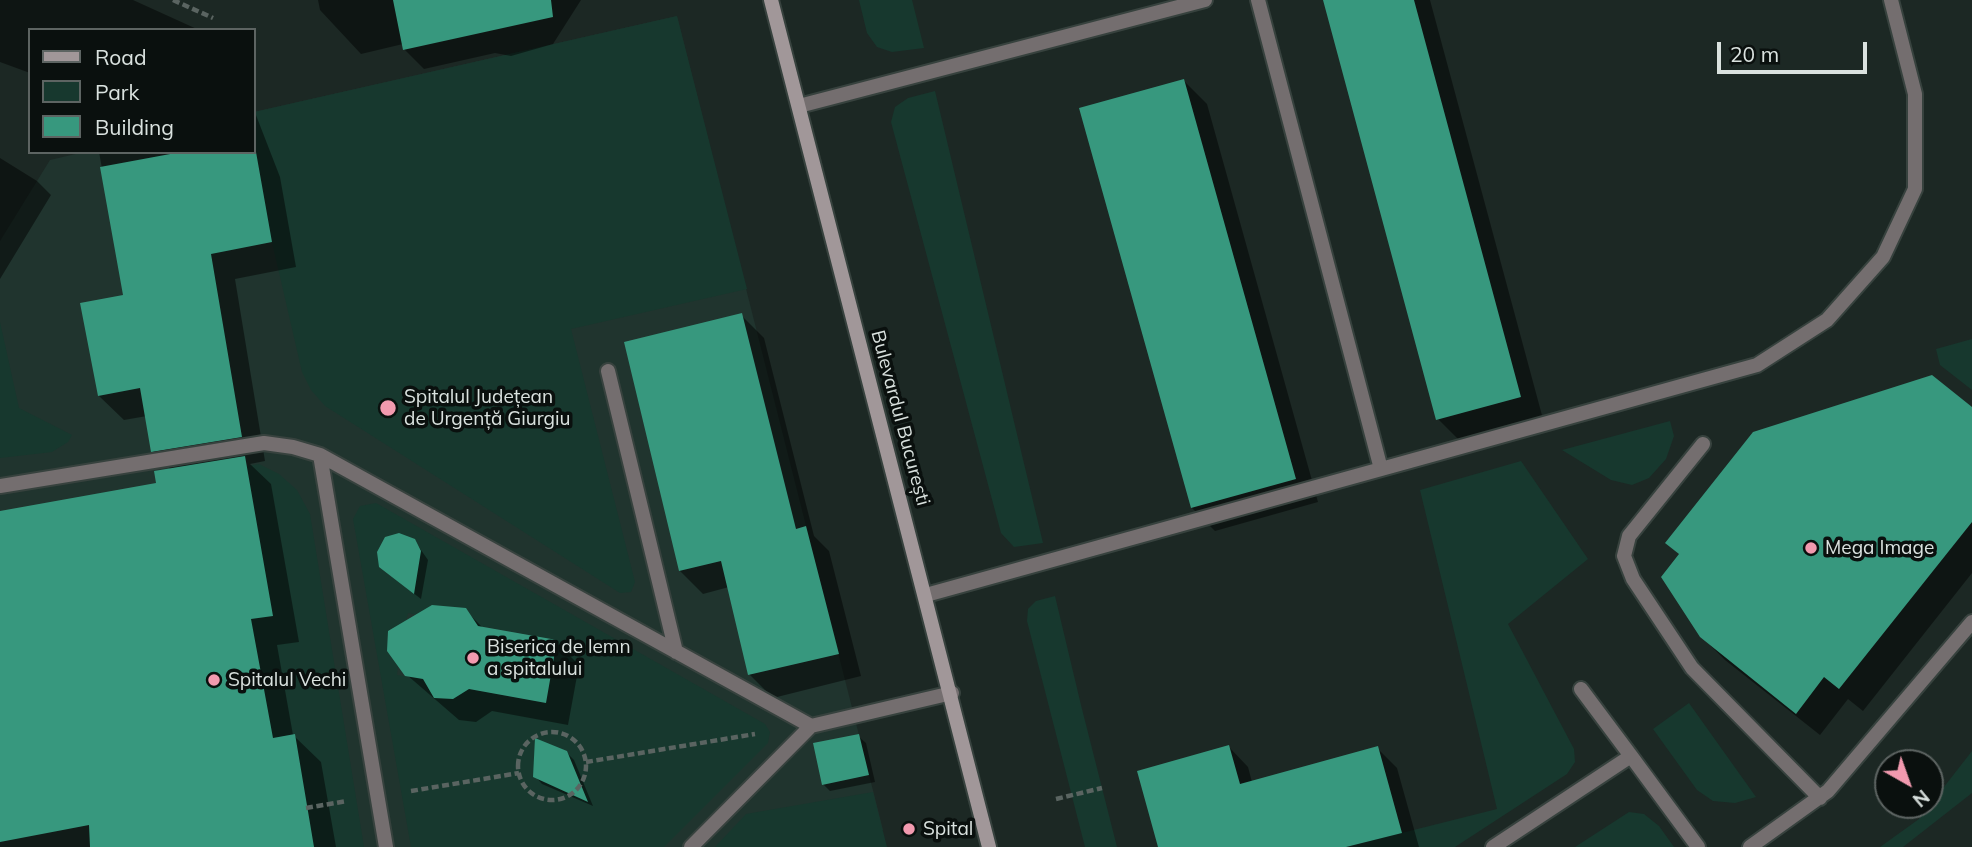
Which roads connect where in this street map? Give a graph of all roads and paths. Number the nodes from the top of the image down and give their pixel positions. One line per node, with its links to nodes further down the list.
1 (173, 0): 6 (path)
2 (771, 0): 7 (main road, Bulevardul București)
3 (1205, 0): 7 (lane)
4 (1258, 0): 11 (lane)
5 (1891, 0): 11 (lane)
6 (213, 18)
7 (799, 106): 13 (main road, Bulevardul București)
8 (608, 371): 15 (lane)
9 (1703, 444): 22 (lane)
10 (320, 456): 12 (lane); 15 (lane); 24 (lane)
11 (1381, 469): 13 (lane)
12 (0, 486)
13 (926, 596): 17 (main road, Bulevardul București)
14 (1972, 622): 22 (lane)
15 (676, 652): 18 (lane)
16 (1581, 689): 19 (lane)
17 (952, 693): 18 (lane); 26 (main road, Bulevardul București)
18 (811, 726): 20 (path); 25 (lane)
19 (1631, 756): 27 (lane); 28 (lane)
20 (586, 762): 20 (path)
21 (1102, 788): 23 (path)
22 (1821, 798): 29 (lane)
23 (1056, 799)
24 (386, 847)
25 (691, 847)
26 (989, 847)
27 (1493, 847)
28 (1698, 847)
29 (1750, 847)

